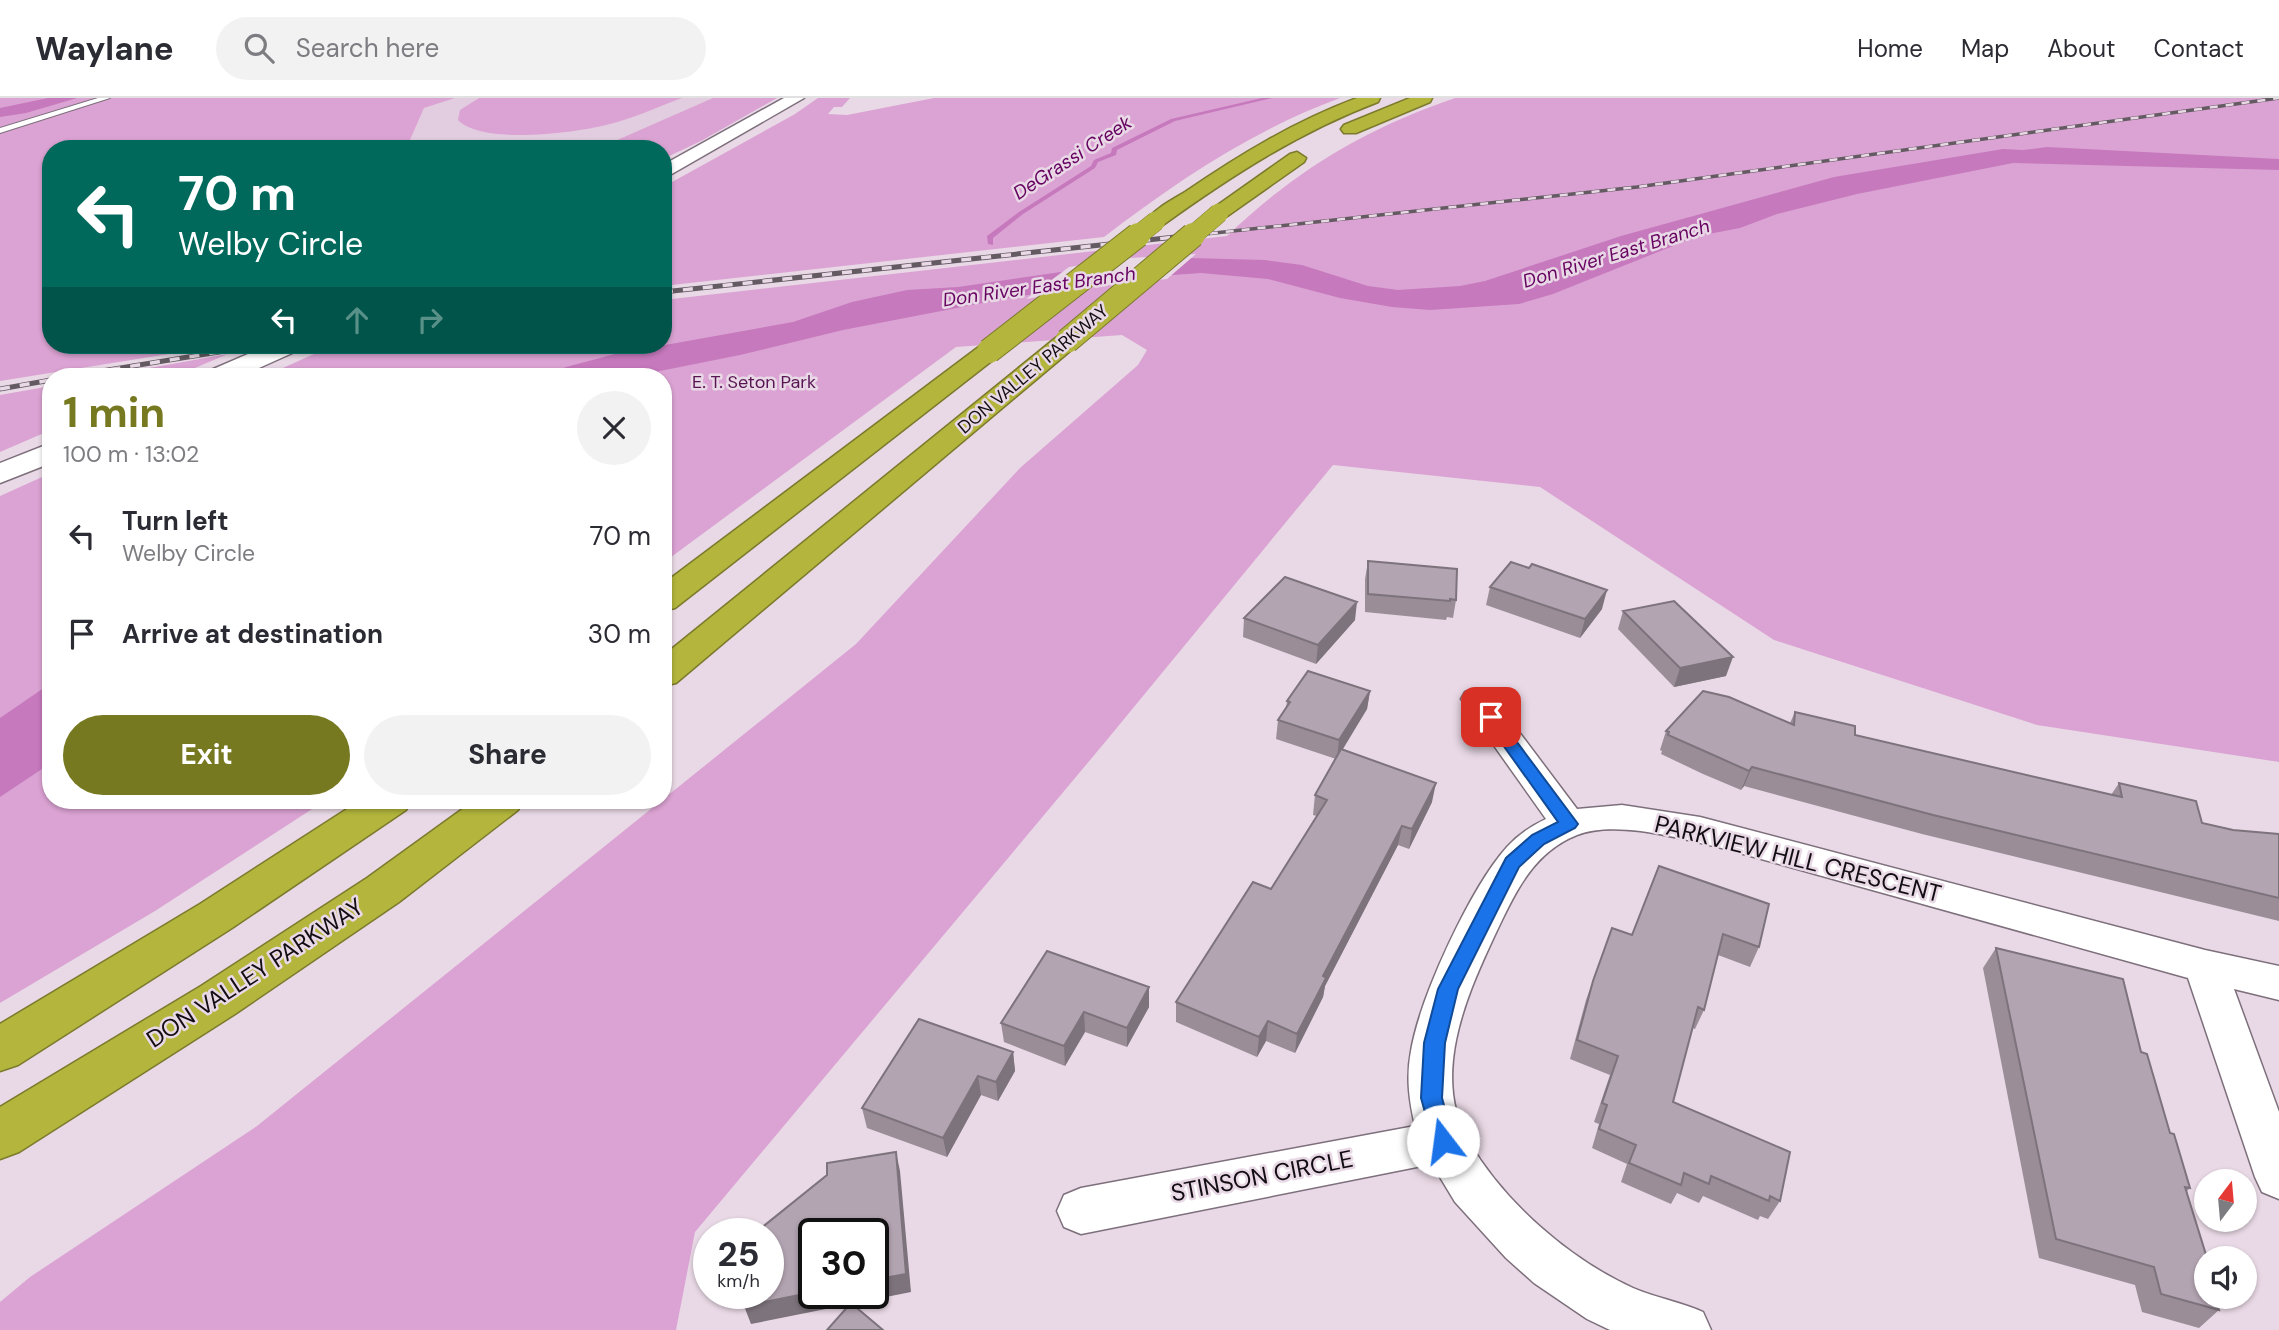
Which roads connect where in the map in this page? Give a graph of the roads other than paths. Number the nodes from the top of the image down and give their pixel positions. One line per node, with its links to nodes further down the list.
1 (106, 98): 5 (lane)
2 (796, 98): 8 (main road)
3 (1372, 98): 13 (highway, DON VALLEY PARKWAY, bridge)
4 (1424, 98): 6 (highway)
5 (0, 131)
6 (1333, 138)
7 (1311, 149): 14 (highway, DON VALLEY PARKWAY, bridge)
8 (672, 168)
9 (270, 354): 10 (main road)
10 (238, 368)
11 (42, 456): 12 (main road)
12 (0, 474)
13 (672, 594)
14 (672, 668)
15 (1477, 699): 18 (street)
16 (377, 809): 21 (highway)
17 (491, 809): 22 (highway, DON VALLEY PARKWAY)
18 (1569, 824): 19 (street, PARKVIEW HILL CRESCENT); 23 (street, PARKVIEW HILL CRESCENT)
19 (2204, 966): 20 (street, PARKVIEW HILL CRESCENT); 24 (street)
20 (2279, 983)
21 (0, 1050)
22 (0, 1135)
23 (1443, 1141): 25 (street, STINSON CIRCLE); 26 (street, PARKVIEW HILL CRESCENT)
24 (2279, 1177)
25 (1081, 1211)
26 (1685, 1330)

